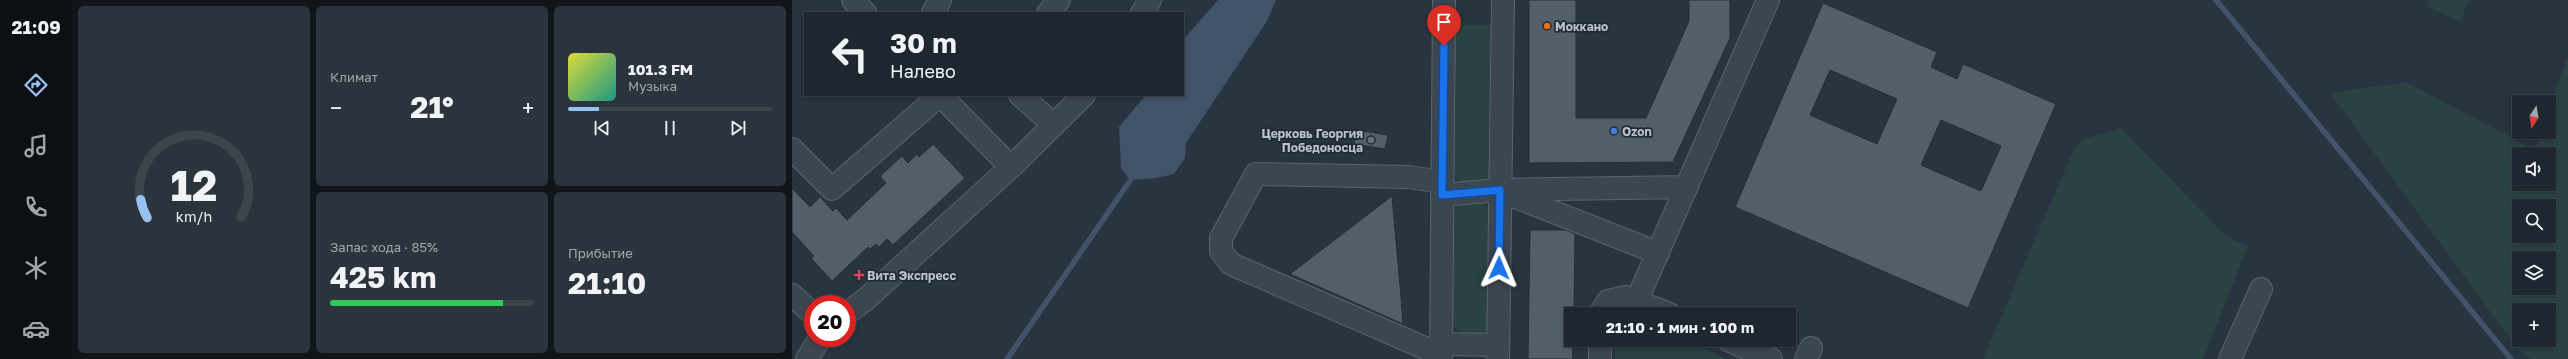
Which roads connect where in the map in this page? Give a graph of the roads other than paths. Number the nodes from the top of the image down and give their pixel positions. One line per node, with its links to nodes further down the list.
1 (853, 0): 8 (street)
2 (940, 0): 9 (street)
3 (1059, 0): 10 (street)
4 (1150, 0): 11 (street)
5 (1444, 0): 20 (street)
6 (1503, 0): 21 (street)
7 (1768, 0): 19 (street)
8 (864, 12)
9 (934, 12)
10 (1049, 12)
11 (1143, 12)
12 (939, 96): 17 (street)
13 (941, 96): 18 (street)
14 (1021, 96): 16 (street)
15 (1083, 96): 16 (street)
16 (1054, 125): 18 (street)
17 (792, 149)
18 (1011, 167): 27 (street)
19 (1687, 187): 21 (street); 22 (street)
20 (1442, 188): 21 (street); 34 (street); 34 (street)
21 (1500, 190): 22 (street); 33 (street)
22 (1658, 253): 25 (street)
23 (2261, 289): 38 (street)
24 (792, 295): 26 (street)
25 (1637, 300): 28 (street); 29 (street)
26 (804, 306)
27 (856, 306)
28 (1604, 307)
29 (1653, 307)
30 (814, 347): 35 (street)
31 (1600, 347): 36 (street)
32 (1744, 347): 37 (street)
33 (1498, 352): 34 (street)
34 (1441, 353)
35 (807, 359)
36 (1600, 359)
37 (1771, 359)
38 (2230, 359)

